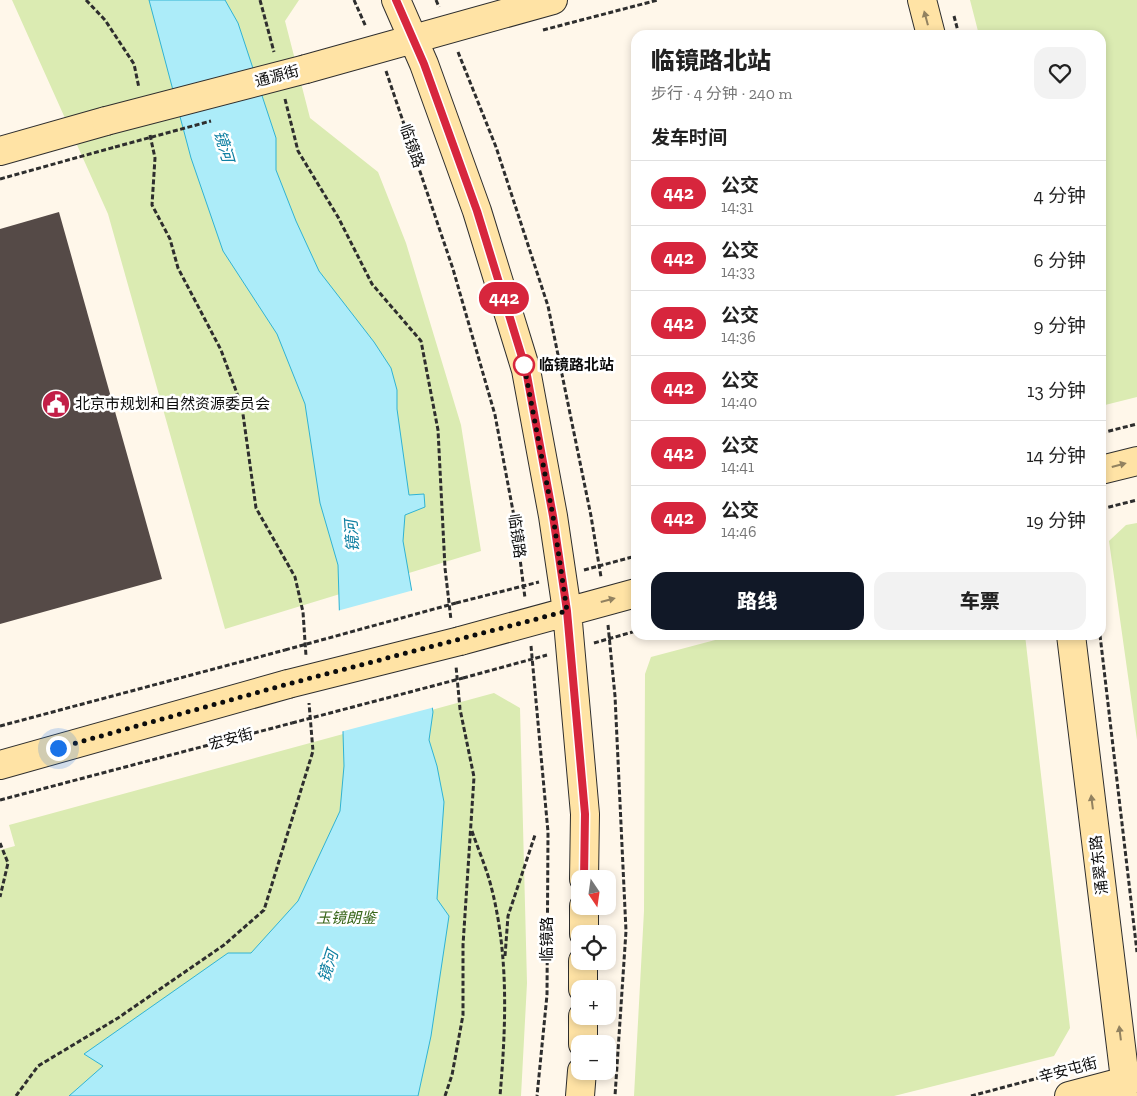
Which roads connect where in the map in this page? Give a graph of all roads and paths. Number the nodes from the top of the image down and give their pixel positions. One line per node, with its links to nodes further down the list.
1 (86, 0): 12 (path)
2 (260, 0): 10 (path)
3 (354, 0): 9 (path, 临镜路)
4 (396, 0): 8 (street)
5 (554, 0): 8 (street, 通源街)
6 (922, 0): 7 (street, one-way to 6)
7 (930, 30)
8 (415, 39): 9 (street, 通源街); 25 (street)
9 (376, 48): 15 (street, 通源街, bridge); 26 (path, 临镜路)
10 (274, 53)
11 (283, 90): 29 (path)
12 (140, 92)
13 (149, 130): 30 (path)
14 (115, 147): 16 (path)
15 (0, 151)
16 (0, 179)
17 (1137, 424): 18 (path)
18 (1106, 432)
19 (1137, 461): 20 (street, one-way to 19)
20 (1106, 469)
21 (1137, 500): 22 (path)
22 (1106, 508)
23 (631, 594): 25 (street, one-way to 23)
24 (456, 603): 33 (path, bridge)
25 (567, 611): 26 (street); 39 (street)
26 (528, 622): 29 (street); 49 (path, 临镜路)
27 (1072, 640): 45 (street, 涌翠东路, one-way to 27)
28 (1101, 640): 41 (path, 涌翠东路)
29 (455, 642): 34 (street, bridge); 36 (path)
30 (307, 662)
31 (463, 678): 35 (path, 宏安街, bridge)
32 (309, 702): 46 (path)
33 (0, 726)
34 (0, 765)
35 (0, 800)
36 (471, 830): 42 (path); 47 (path)
37 (535, 835): 42 (path)
38 (0, 843): 40 (path)
39 (584, 870)
40 (0, 897)
41 (1137, 952)
42 (505, 962): 48 (path)
43 (581, 1080): 50 (street)
44 (1063, 1085): 45 (street, 辛安屯街); 51 (path, 辛安屯街)
45 (1130, 1085)
46 (16, 1096)
47 (445, 1096)
48 (500, 1096)
49 (537, 1096)
50 (580, 1096)
51 (971, 1096)

